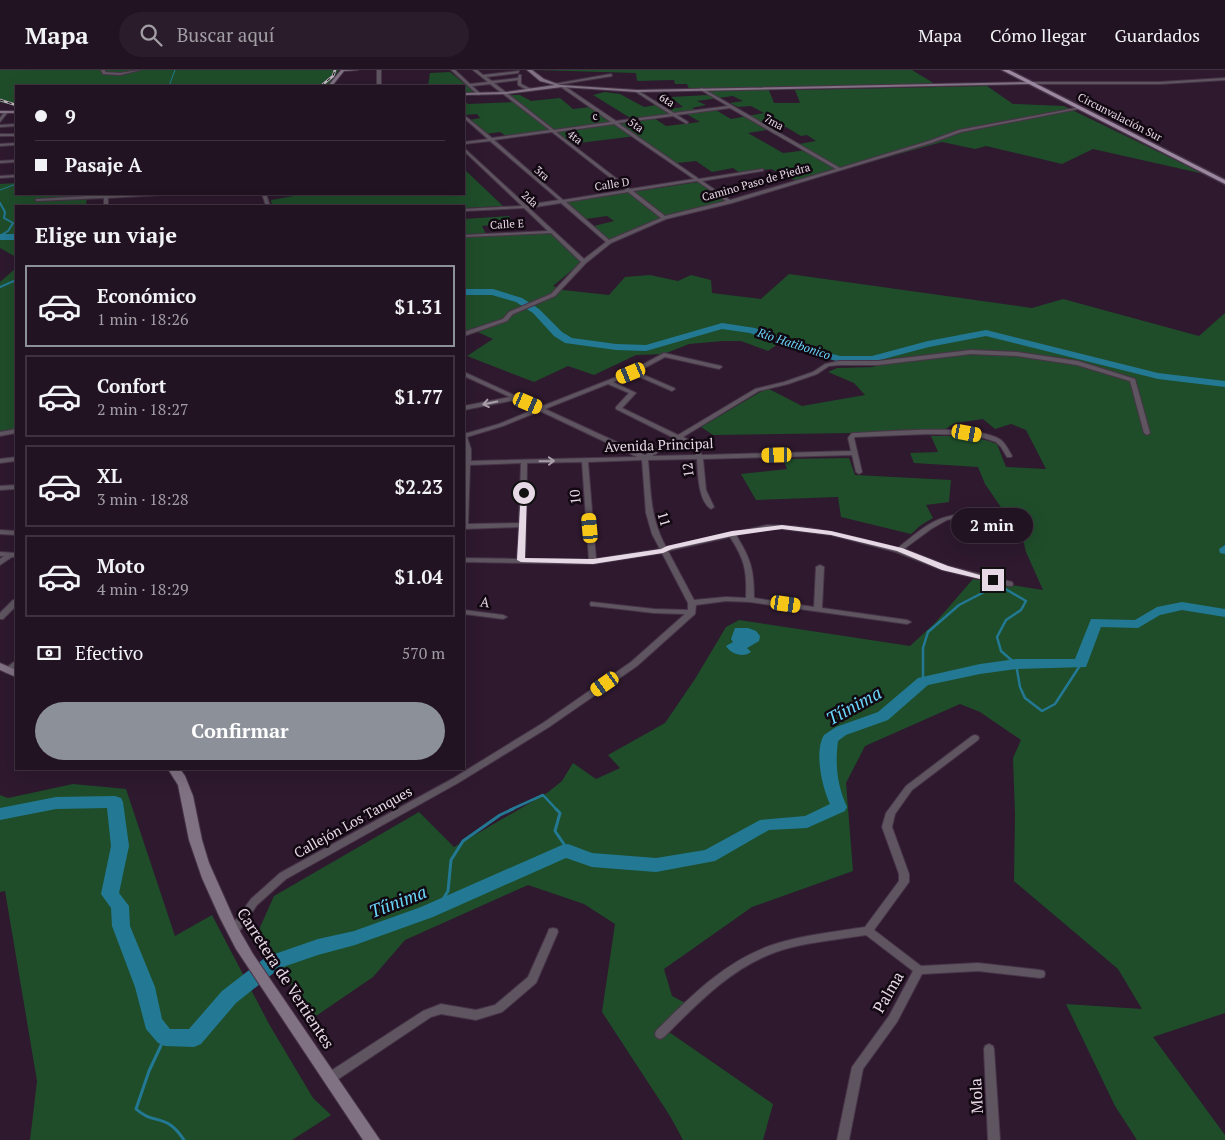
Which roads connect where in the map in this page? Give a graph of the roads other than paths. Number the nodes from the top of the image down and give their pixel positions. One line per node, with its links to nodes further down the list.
1 (103, 70): 2 (street)
2 (138, 70)
3 (343, 70): 4 (street); 19 (street)
4 (356, 70)
5 (379, 70): 20 (street)
6 (453, 70): 21 (street)
7 (475, 70): 12 (street, 4ta)
8 (529, 70): 18 (street, 5ta)
9 (1005, 70): 17 (main road, Circunvalación Sur)
10 (517, 71): 12 (street); 13 (street)
11 (611, 75): 18 (street)
12 (482, 76): 16 (street, 4ta)
13 (520, 79): 16 (street); 25 (street)
14 (1225, 79): 15 (street)
15 (1208, 80): 17 (street); 22 (street)
16 (491, 83): 21 (street); 27 (street, 4ta)
17 (1034, 83): 24 (street); 31 (main road, Circunvalación Sur)
18 (555, 84): 23 (street, 5ta)
19 (331, 85)
20 (379, 85)
21 (469, 85): 29 (street)
22 (1225, 85)
23 (562, 86): 25 (street); 26 (street); 36 (street, 5ta)
24 (701, 89): 26 (street); 30 (street, 7ma)
25 (530, 90): 27 (street)
26 (637, 91): 33 (street, 6ta)
27 (506, 93): 29 (street); 40 (street, 4ta)
28 (465, 94): 29 (street)
29 (478, 94)
30 (729, 107): 33 (street, c); 50 (street, 7ma)
31 (1081, 108): 50 (street, Camino Paso de Piedra); 55 (main road, Circunvalación Sur)
32 (3, 112): 35 (street)
33 (673, 114): 36 (street, c); 37 (street, 6ta)
34 (465, 117): 43 (street, 3ra)
35 (0, 121)
36 (615, 122): 40 (street, c); 54 (street, 5ta)
37 (687, 123)
38 (15, 125): 39 (street)
39 (0, 126)
40 (551, 131): 43 (street, c); 56 (street, 4ta)
41 (0, 135): 42 (street)
42 (15, 135)
43 (490, 139): 44 (street, c); 59 (street, 3ra)
44 (465, 143)
45 (15, 144): 46 (street)
46 (0, 145)
47 (465, 151): 61 (street, 2da)
48 (15, 161): 49 (street)
49 (0, 162)
50 (839, 169): 60 (street, Camino Paso de Piedra)
51 (762, 170): 54 (street, Calle D)
52 (15, 176): 53 (street)
53 (0, 177)
54 (698, 180): 56 (street, Calle D); 60 (street, 5ta)
55 (1225, 182)
56 (631, 190): 59 (street, Calle D); 63 (street, 4ta)
57 (106, 195): 58 (street)
58 (37, 200)
59 (561, 201): 61 (street, Calle D); 66 (street, 3ra)
60 (730, 202): 63 (street, Camino Paso de Piedra)
61 (525, 206): 62 (street, Calle D); 64 (street, 2da)
62 (465, 210)
63 (664, 218): 66 (street, Camino Paso de Piedra)
64 (552, 232): 65 (street, Calle E); 67 (street, 2da)
65 (465, 236)
66 (609, 242): 67 (street, Camino Paso de Piedra)
67 (584, 262): 68 (street, Camino Paso de Piedra)
68 (465, 334)
69 (719, 367): 70 (street)
70 (633, 372): 72 (street); 73 (street)
71 (465, 374): 74 (street)
72 (608, 382): 76 (street); 81 (street, 12)
73 (672, 390)
74 (516, 398): 75 (street, one-way to 75); 76 (street)
75 (465, 408)
76 (540, 408): 80 (street); 86 (street)
77 (15, 431): 79 (street)
78 (1147, 433): 81 (street)
79 (0, 434)
80 (465, 437)
81 (680, 437): 85 (street, 12); 86 (street)
82 (465, 440): 91 (street)
83 (854, 453): 84 (street); 85 (street, Avenida Principal); 92 (street)
84 (1010, 456)
85 (700, 457): 86 (street, Avenida Principal); 95 (street, 12)
86 (644, 458): 88 (street, Avenida Principal); 103 (street, 11)
87 (15, 460): 89 (street)
88 (585, 460): 90 (street, Avenida Principal, one-way to 88); 108 (street, 10)
89 (0, 461)
90 (524, 461): 91 (street, Avenida Principal); 97 (street)
91 (465, 463)
92 (859, 472)
93 (15, 487): 94 (street)
94 (0, 488)
95 (711, 507)
96 (982, 515): 102 (street)
97 (523, 525): 98 (street); 107 (street)
98 (465, 526)
99 (0, 532): 100 (street)
100 (15, 532)
101 (732, 534): 102 (street); 103 (street); 112 (street)
102 (899, 550): 111 (street)
103 (663, 551): 108 (street); 115 (street, 11)
104 (0, 554): 105 (street)
105 (13, 555): 109 (street)
106 (465, 560): 107 (street)
107 (521, 560): 108 (street)
108 (593, 562)
109 (0, 563)
110 (820, 567): 116 (street)
111 (1009, 584)
112 (750, 600): 115 (street); 116 (street)
113 (15, 603): 118 (street)
114 (594, 604): 115 (street)
115 (692, 608): 124 (street, Callejón Los Tanques)
116 (818, 609): 120 (street)
117 (465, 612): 119 (street, A)
118 (0, 617)
119 (503, 617)
120 (907, 622)
121 (975, 738): 123 (street)
122 (175, 770): 124 (street, Carretera de Vertientes)
123 (868, 931): 126 (street); 128 (street)
124 (233, 932): 130 (street, Carretera de Vertientes)
125 (553, 932): 130 (street)
126 (919, 970): 127 (street, Palma); 132 (street, Palma)
127 (1040, 974)
128 (660, 1034)
129 (989, 1049): 133 (street, Mola)
130 (330, 1078): 131 (street, Carretera de Vertientes)
131 (372, 1140)
132 (843, 1140)
133 (994, 1140)

